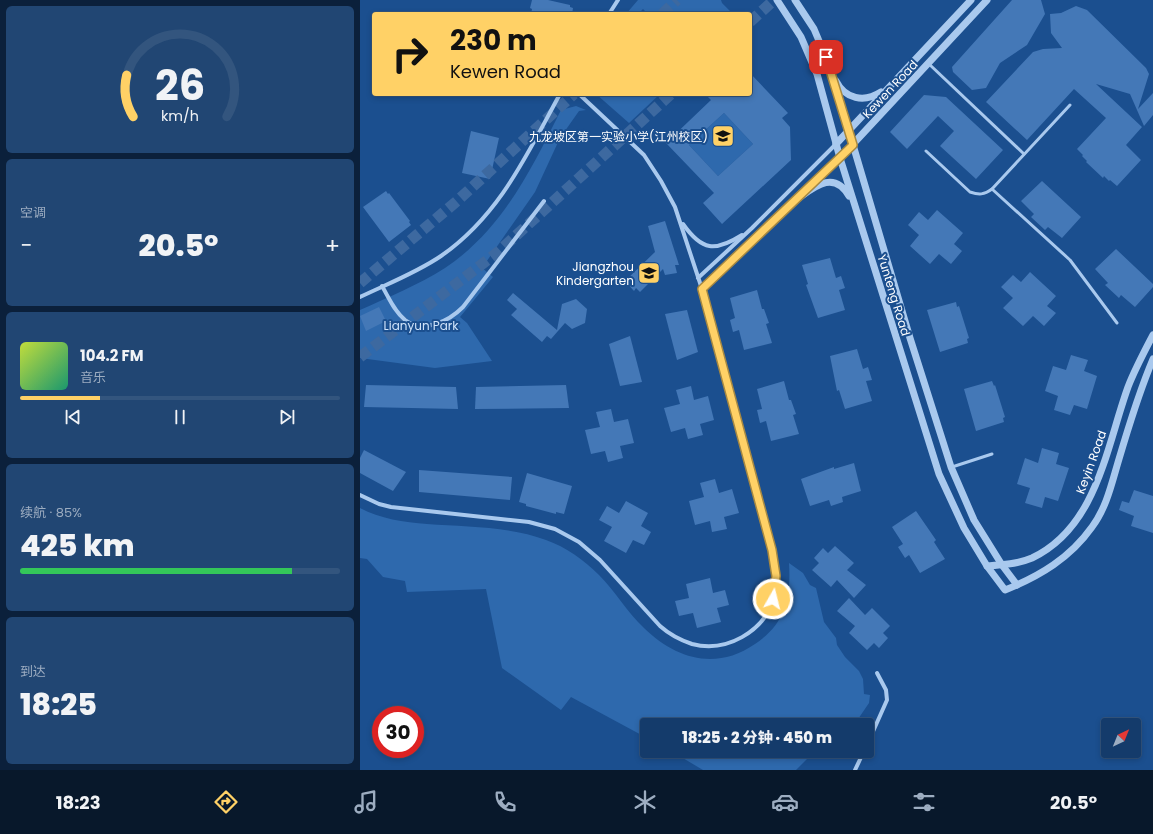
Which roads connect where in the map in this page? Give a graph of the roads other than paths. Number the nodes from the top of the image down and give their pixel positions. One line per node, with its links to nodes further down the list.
1 (618, 0): 6 (street)
2 (777, 0): 14 (street, Yunteng Road)
3 (795, 0): 8 (street, Yunteng Road)
4 (971, 0): 9 (street, Kewen Road)
5 (987, 0): 7 (street, Kewen Road)
6 (610, 12)
7 (929, 64): 15 (street, Kewen Road); 17 (lane)
8 (830, 67): 9 (street); 13 (street, Yunteng Road)
9 (891, 86): 13 (street, Kewen Road)
10 (559, 96): 26 (street)
11 (581, 96): 23 (street)
12 (1070, 105): 17 (lane)
13 (848, 131): 14 (street, Kewen Road); 15 (street, Yunteng Road)
14 (836, 144): 18 (street, Yunteng Road); 24 (street, Kewen Road)
15 (853, 145): 18 (street, Kewen Road); 33 (street, Yunteng Road)
16 (926, 151): 19 (lane)
17 (1024, 154): 19 (lane)
18 (840, 158): 21 (street, Kewen Road); 22 (street, Yunteng Road)
19 (992, 189): 29 (lane)
20 (544, 201): 26 (street)
21 (793, 202): 22 (street); 27 (street, Kewen Road)
22 (854, 205): 36 (street, Yunteng Road)
23 (680, 221): 24 (street); 25 (street)
24 (752, 228): 25 (street, Kewen Road)
25 (698, 278): 27 (street)
26 (382, 286): 28 (street)
27 (702, 289): 34 (street)
28 (360, 297)
29 (1117, 323)
30 (1153, 335): 35 (street, Keyin Road)
31 (1153, 359): 37 (street, Keyin Road)
32 (992, 454): 33 (lane)
33 (951, 468): 35 (street, Yunteng Road)
34 (360, 495)
35 (1002, 565): 36 (street, Keyin Road); 37 (street, Yunteng Road)
36 (987, 566): 38 (street, Yunteng Road)
37 (1017, 585): 38 (street, Keyin Road)
38 (1005, 590)
39 (877, 673): 40 (street)
40 (874, 729)
41 (861, 758): 42 (street)
42 (855, 770)

